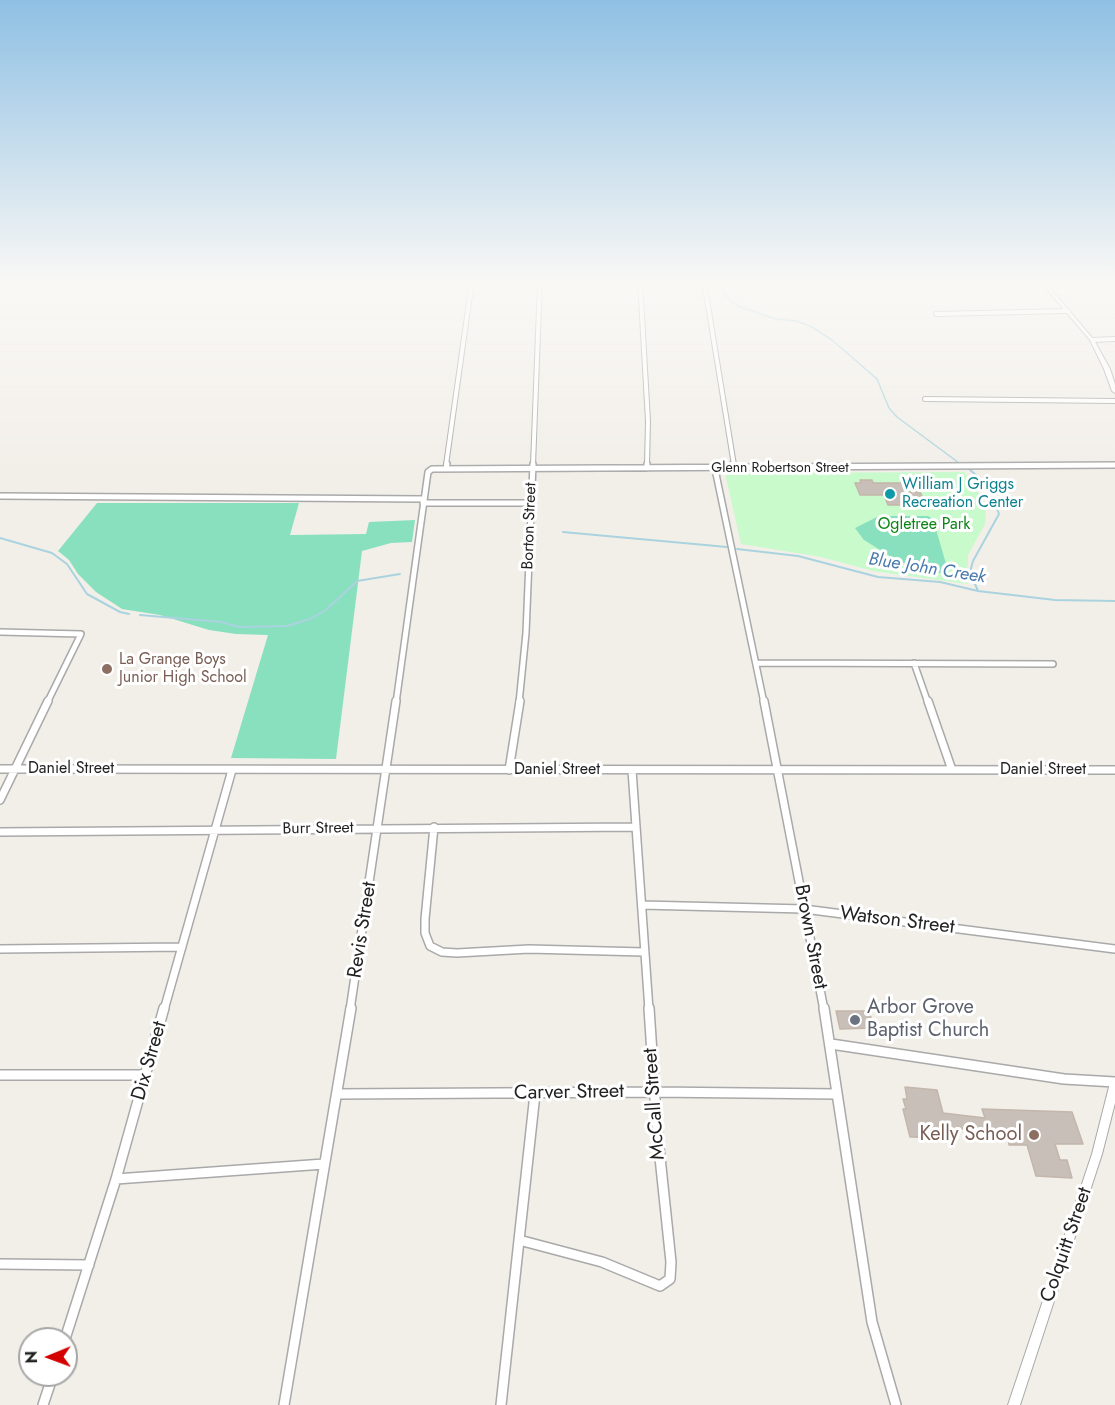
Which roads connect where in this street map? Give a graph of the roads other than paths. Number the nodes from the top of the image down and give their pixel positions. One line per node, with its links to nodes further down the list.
1 (463, 347): 12 (street)
2 (538, 347): 13 (street, Borton Street)
3 (645, 347): 10 (street)
4 (715, 347): 11 (street)
5 (1095, 347): 6 (street)
6 (1115, 391)
7 (925, 399): 8 (street)
8 (1115, 401)
9 (1115, 465): 11 (street, Glenn Robertson Street)
10 (647, 468): 13 (street, Glenn Robertson Street); 14 (street, Glenn Robertson Street)
11 (734, 468): 14 (street, Glenn Robertson Street)
12 (446, 469): 13 (street, Glenn Robertson Street); 16 (street, Revis Street)
13 (533, 469): 17 (street, Borton Street)
14 (715, 469): 19 (street, Brown Street)
15 (0, 496): 16 (street)
16 (423, 501): 17 (street); 25 (street, Revis Street)
17 (531, 503): 26 (street, Borton Street)
18 (0, 632): 22 (street)
19 (756, 663): 20 (street); 28 (street, Brown Street)
20 (914, 663): 21 (street); 29 (street)
21 (1053, 664)
22 (15, 769): 23 (street, Daniel Street); 24 (street, Daniel Street); 31 (street)
23 (0, 770)
24 (232, 770): 25 (street, Daniel Street); 35 (street, Dix Street)
25 (388, 770): 26 (street, Daniel Street); 34 (street, Revis Street)
26 (509, 770): 27 (street, Daniel Street)
27 (632, 770): 28 (street, Daniel Street); 33 (street, McCall Street)
28 (778, 770): 29 (street, Daniel Street); 38 (street, Brown Street)
29 (952, 770): 30 (street, Daniel Street)
30 (1115, 770)
31 (0, 800)
32 (434, 827): 33 (street, Burr Street); 34 (street, Burr Street); 42 (street)
33 (635, 827): 37 (street, McCall Street)
34 (379, 828): 35 (street, Burr Street); 48 (street, Revis Street)
35 (214, 830): 36 (street, Burr Street); 39 (street, Dix Street)
36 (0, 832)
37 (642, 905): 38 (street, Watson Street); 42 (street, McCall Street)
38 (804, 909): 41 (street, Watson Street); 43 (street, Brown Street)
39 (182, 947): 40 (street); 45 (street, Dix Street)
40 (0, 949)
41 (1115, 949)
42 (644, 952): 47 (street, McCall Street)
43 (831, 1044): 46 (street); 50 (street, Brown Street)
44 (0, 1075): 45 (street)
45 (146, 1075): 52 (street, Dix Street)
46 (1115, 1082): 62 (street, Colquitt Street)
47 (654, 1092): 49 (street, Carver Street); 50 (street, Carver Street); 53 (street, McCall Street)
48 (337, 1094): 49 (street, Carver Street); 51 (street, Revis Street)
49 (536, 1094): 53 (street)
50 (837, 1094): 61 (street, Brown Street)
51 (324, 1164): 52 (street); 59 (street, Revis Street)
52 (116, 1179): 55 (street, Dix Street)
53 (519, 1240): 60 (street)
54 (0, 1264): 55 (street)
55 (89, 1265): 56 (street, Dix Street)
56 (69, 1327)
57 (49, 1387): 58 (street)
58 (43, 1405)
59 (284, 1405)
60 (501, 1405)
61 (896, 1405)
62 (1014, 1405)

